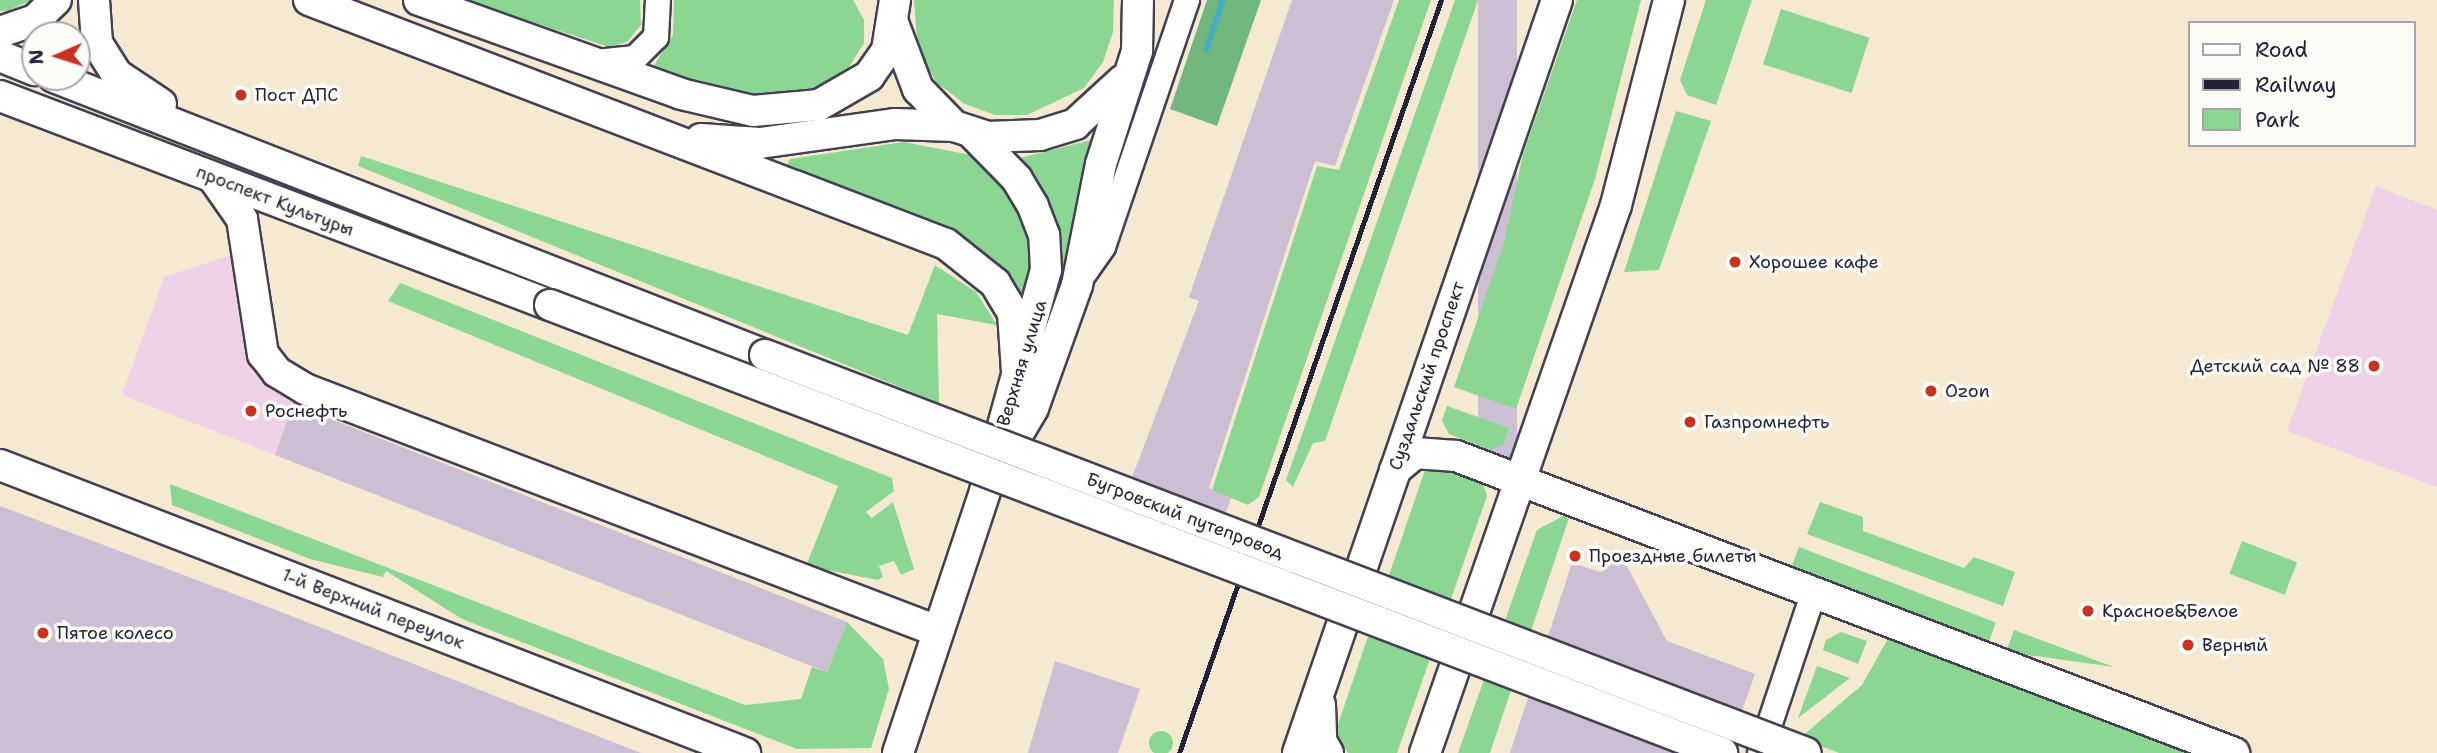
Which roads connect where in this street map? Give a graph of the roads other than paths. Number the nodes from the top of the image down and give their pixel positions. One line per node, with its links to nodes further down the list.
1 (56, 0): 11 (main road)
2 (94, 0): 20 (main road)
3 (309, 0): 18 (main road)
4 (419, 0): 13 (main road)
5 (658, 0): 13 (street)
6 (1187, 0): 23 (street)
7 (1558, 0): 27 (main road, Суздальский проспект)
8 (1670, 0): 28 (main road)
9 (890, 7): 13 (main road); 19 (main road, Верхняя улица)
10 (1143, 8): 15 (main road, Верхняя улица)
11 (0, 32)
12 (0, 56): 14 (main road)
13 (596, 62)
14 (21, 64)
15 (1127, 76): 19 (main road); 23 (main road, Верхняя улица)
16 (90, 91): 20 (main road, проспект Культуры)
17 (0, 96): 21 (main road, проспект Культуры)
18 (649, 129): 19 (main road); 25 (main road)
19 (963, 129): 25 (main road, Верхняя улица)
20 (203, 135): 22 (main road, проспект Культуры)
21 (214, 179): 24 (main road, проспект Культуры); 31 (main road)
22 (564, 278): 40 (main road, Бугровский путепровод, bridge)
23 (1077, 285): 29 (main road, Верхняя улица)
24 (550, 305): 38 (main road, Бугровский путепровод, bridge)
25 (1017, 372): 29 (main road, Верхняя улица)
26 (0, 465): 33 (main road, 1-й Верхний переулок)
27 (1395, 470): 28 (main road); 32 (main road, Суздальский проспект)
28 (1519, 479): 30 (main road); 37 (main road)
29 (985, 491): 31 (main road, Верхняя улица)
30 (1814, 592): 39 (street); 41 (main road)
31 (937, 631): 34 (main road, Верхняя улица)
32 (1324, 677): 35 (main road, Суздальский проспект); 36 (main road)
33 (745, 753)
34 (898, 753)
35 (1298, 753)
36 (1328, 753)
37 (1425, 753)
38 (1722, 753)
39 (1760, 753)
40 (1806, 753)
41 (2234, 753)

